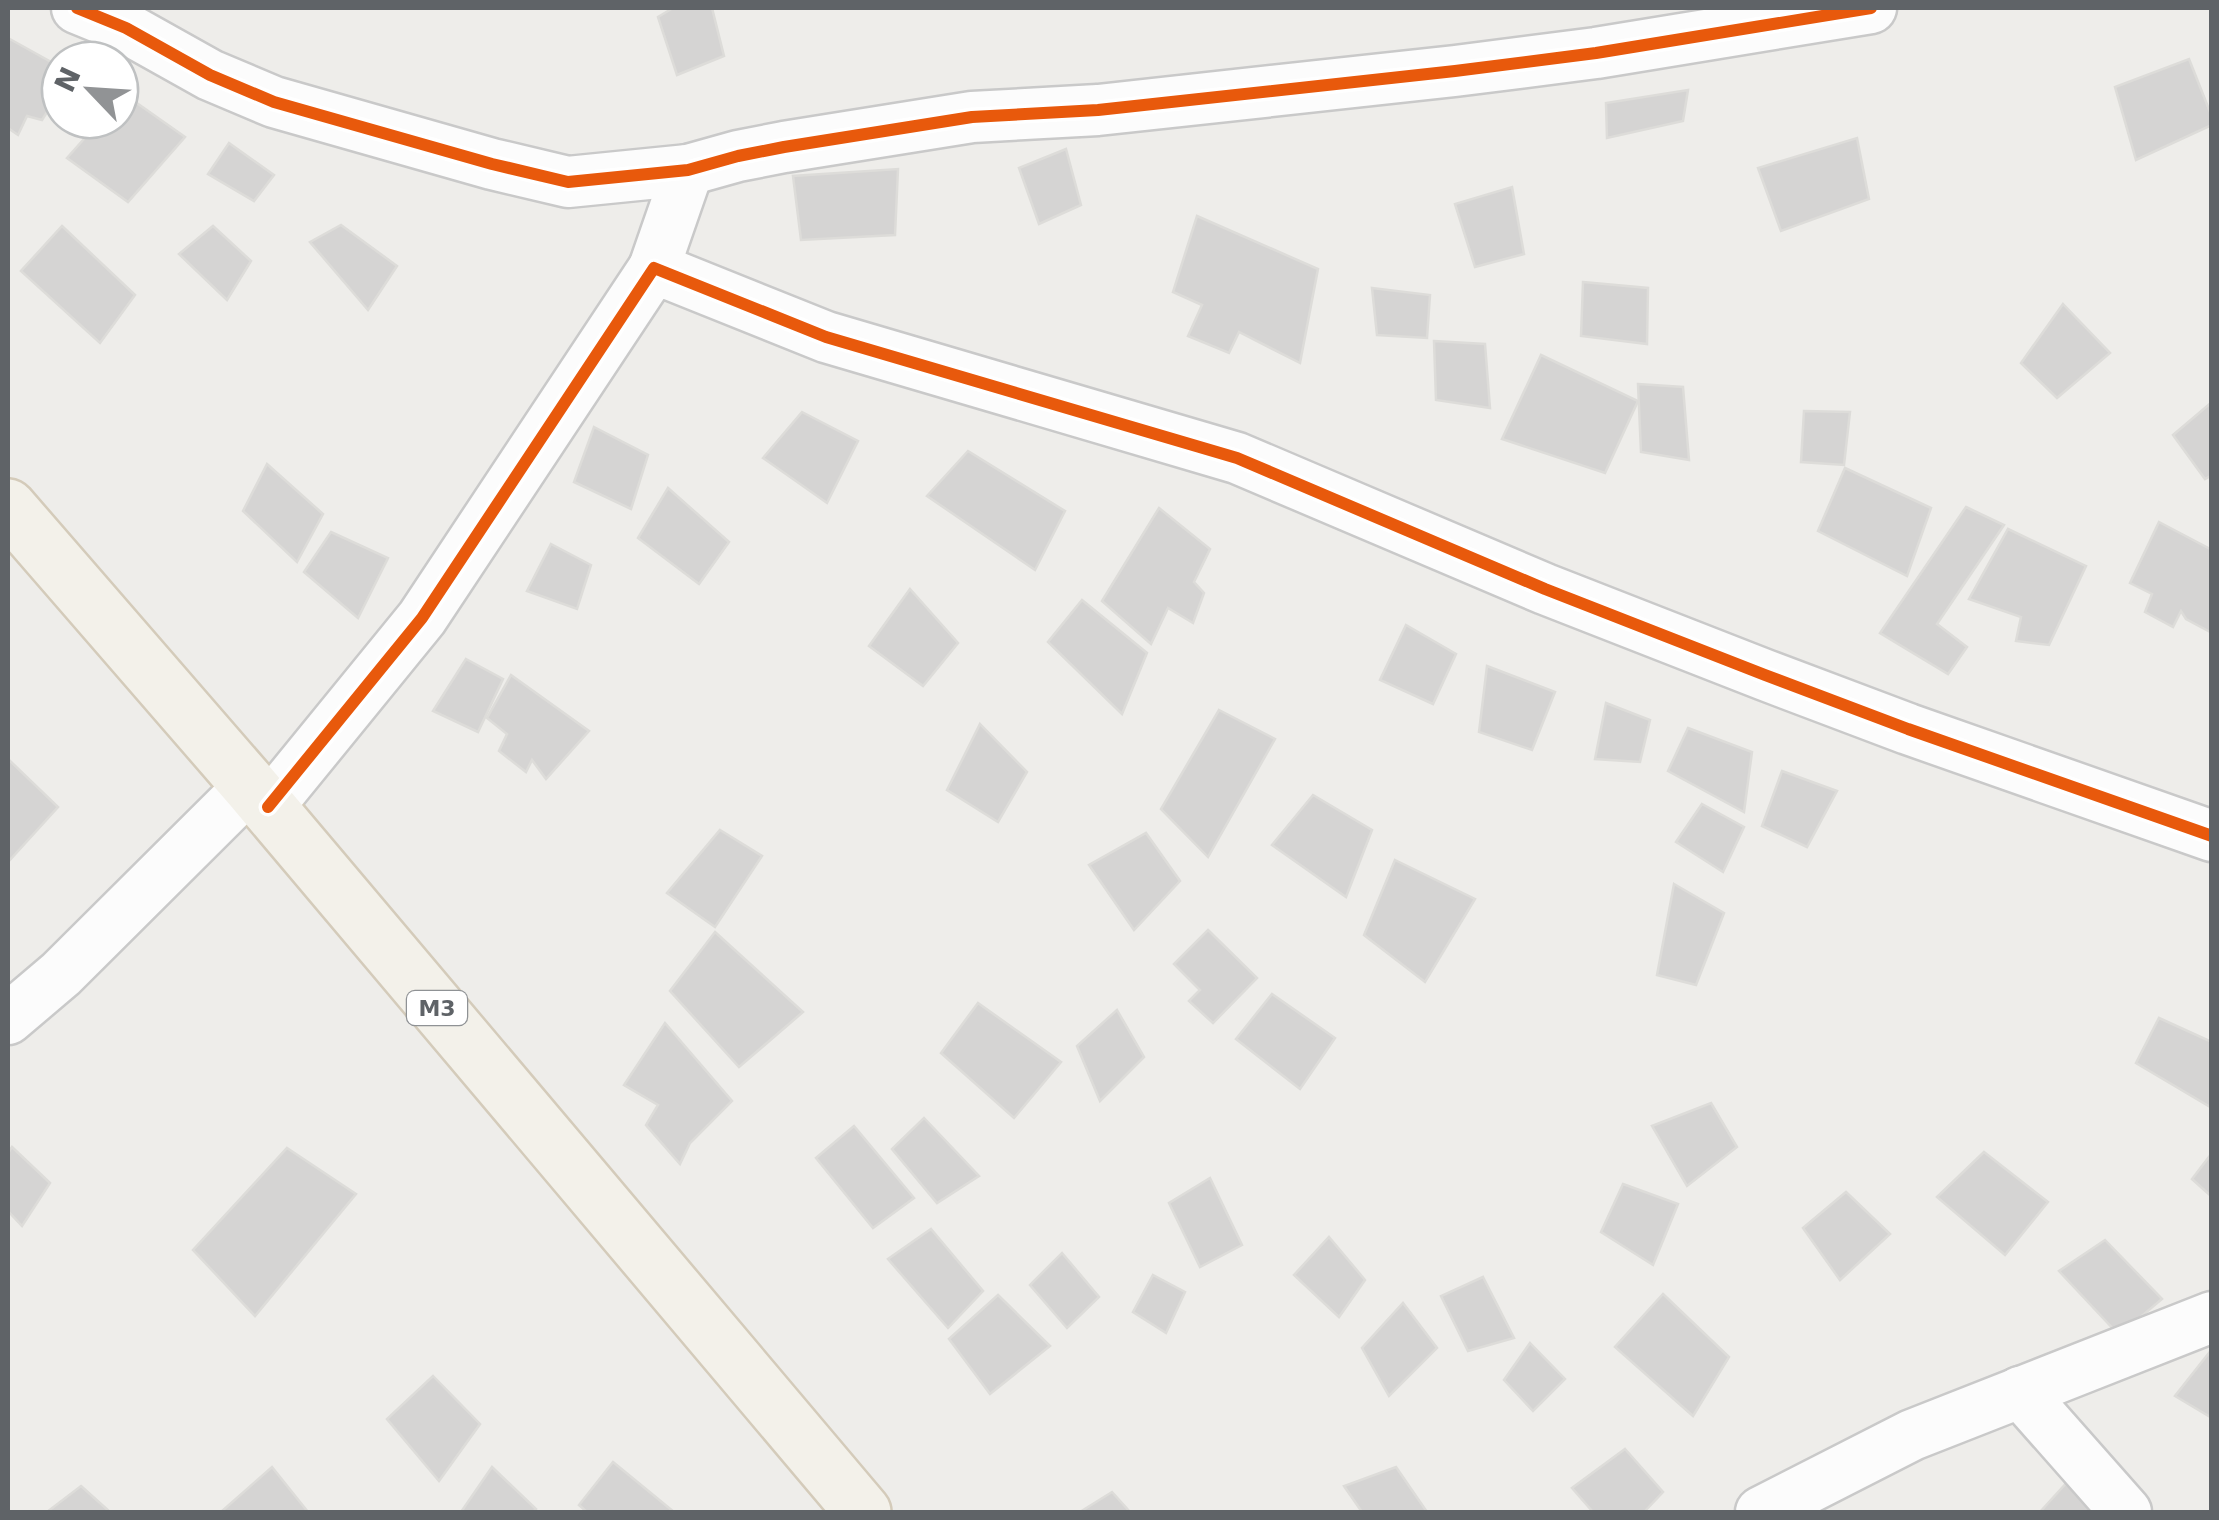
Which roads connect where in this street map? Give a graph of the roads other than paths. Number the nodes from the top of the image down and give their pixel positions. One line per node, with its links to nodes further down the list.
1 (76, 8): 3 (street)
2 (1872, 8): 3 (street)
3 (688, 170): 4 (street)
4 (654, 268): 6 (street); 7 (street)
5 (8, 507): 6 (main road, M3)
6 (259, 797): 8 (street); 11 (main road, M3)
7 (2212, 836)
8 (8, 1019)
9 (2212, 1317): 10 (street)
10 (2020, 1392): 12 (street); 13 (street)
11 (863, 1512)
12 (1761, 1512)
13 (2126, 1512)

